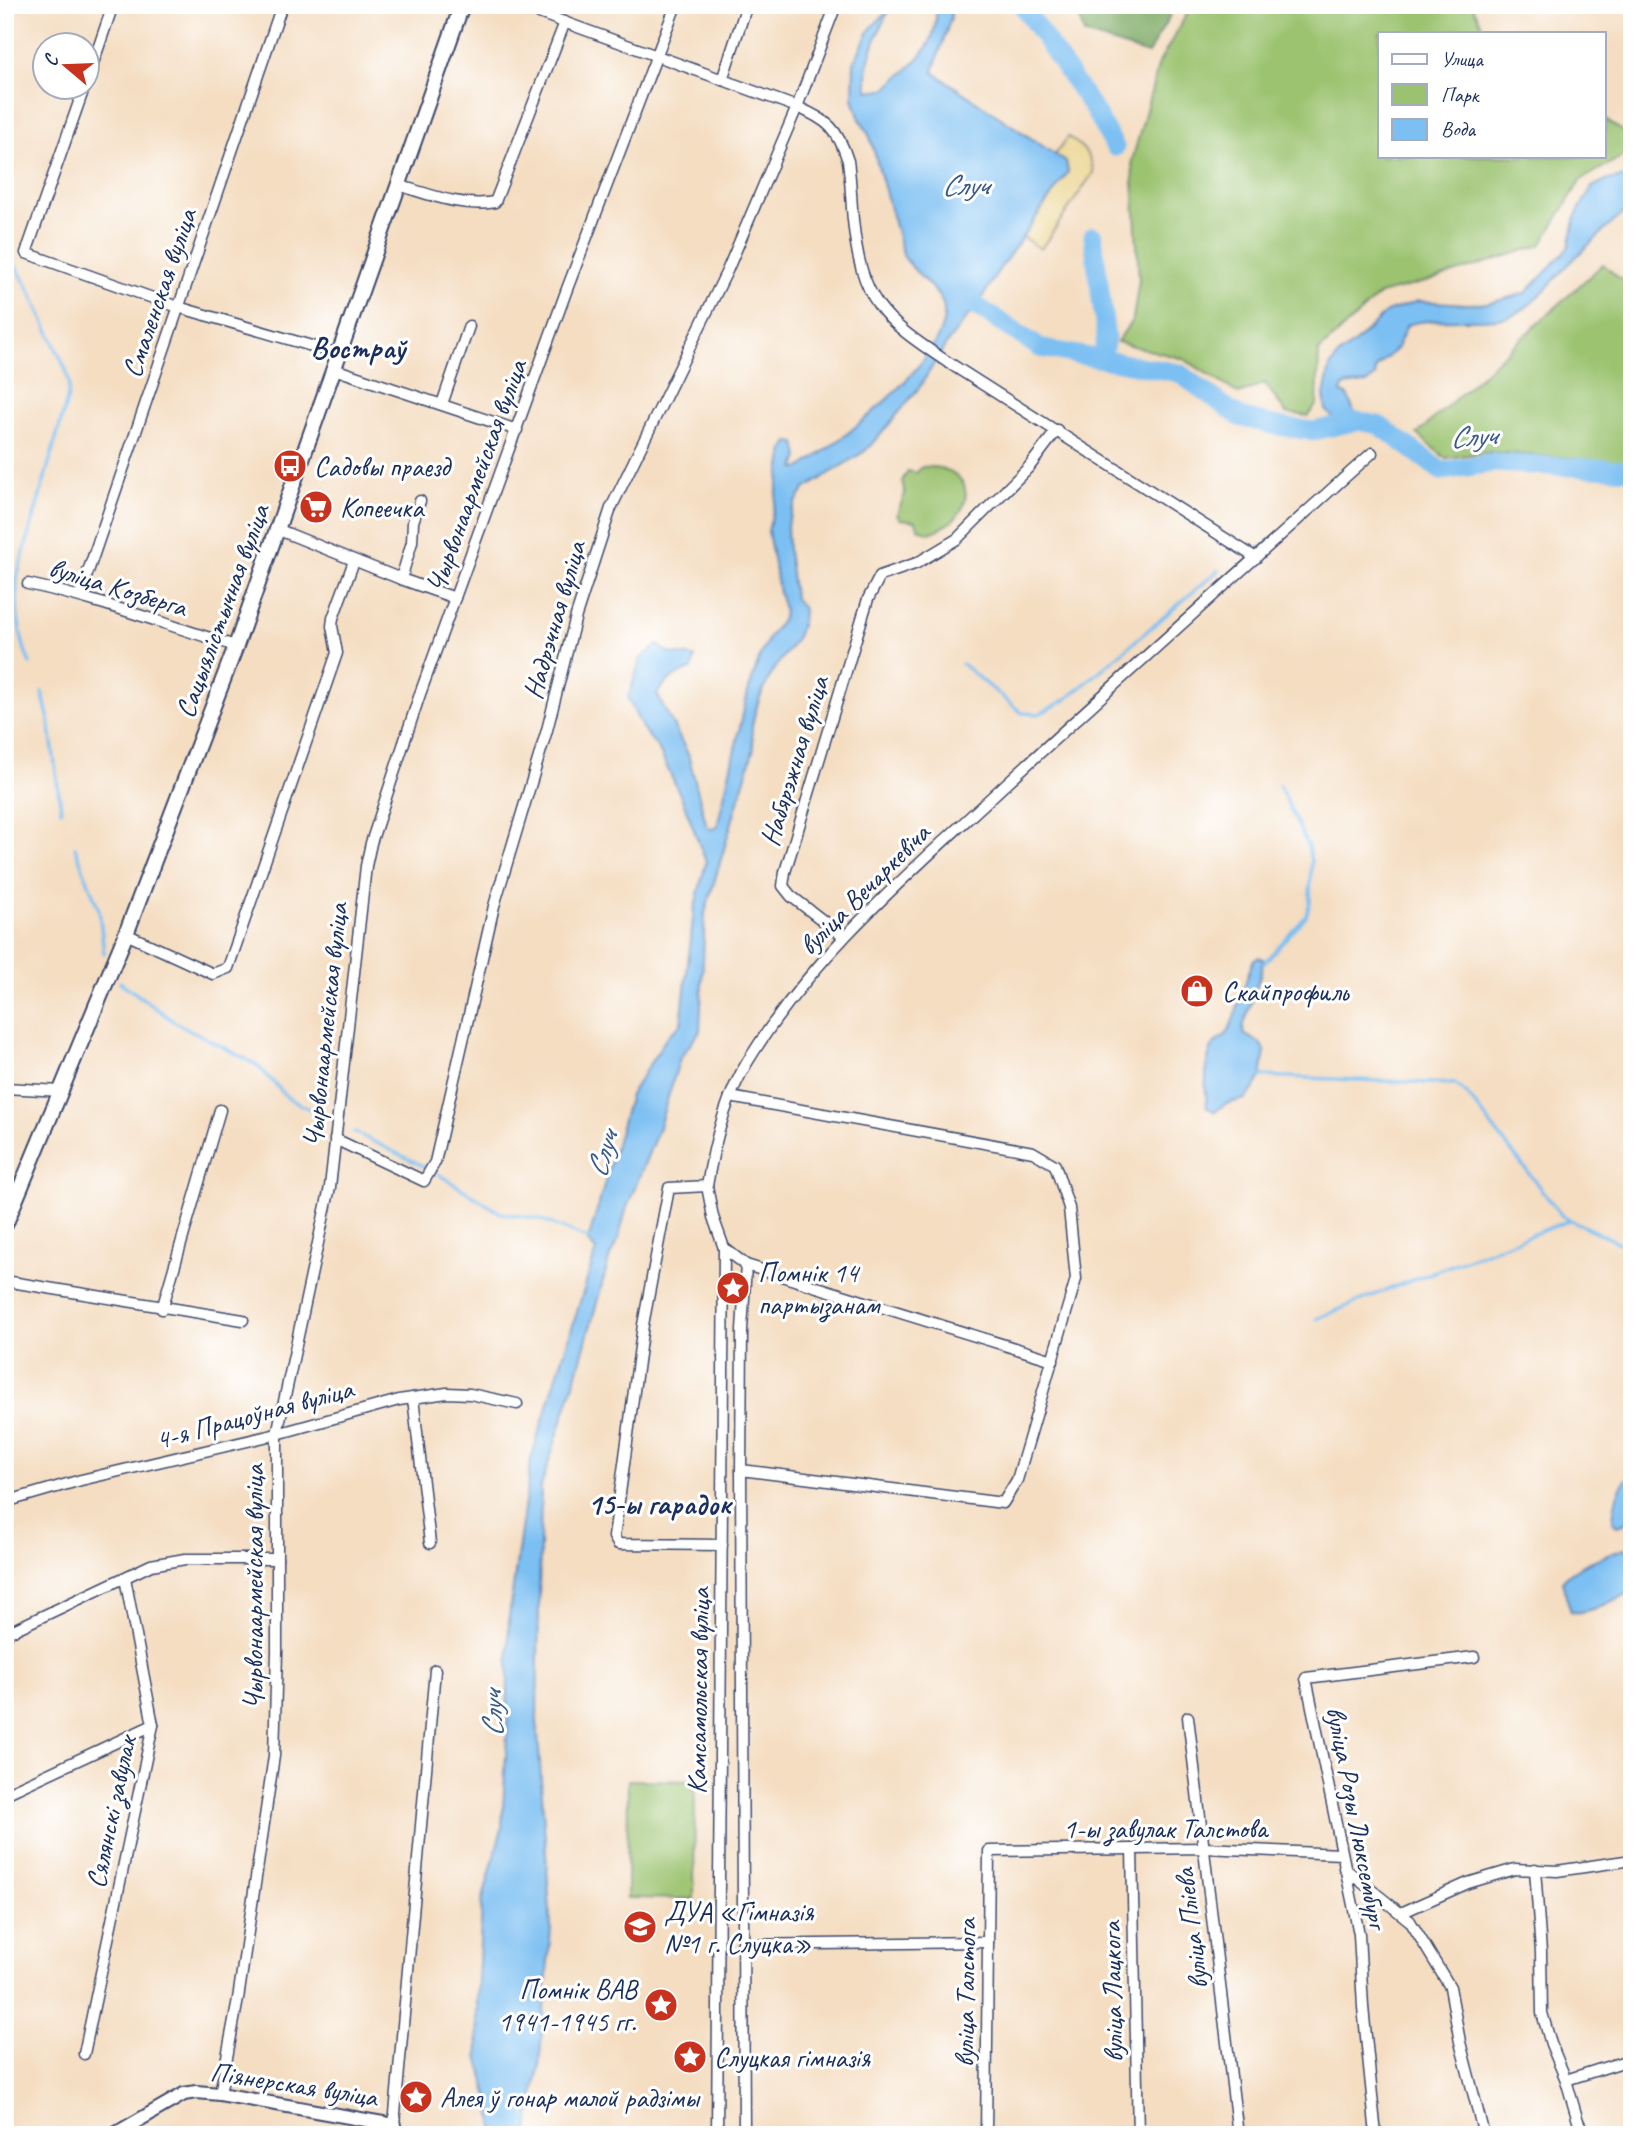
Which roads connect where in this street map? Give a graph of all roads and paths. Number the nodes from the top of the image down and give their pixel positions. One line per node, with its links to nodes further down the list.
1 (113, 5): 9 (street)
2 (282, 5): 15 (street, Смаленская вуліца)
3 (463, 5): 14 (main road, Сацыялістычная вуліца)
4 (517, 5): 8 (street)
5 (676, 5): 10 (street, Чырвонаармейская вуліца)
6 (747, 5): 11 (street)
7 (836, 5): 13 (street, Надрэчная вуліца)
8 (565, 22): 10 (street); 14 (street)
9 (102, 37)
10 (657, 57): 11 (street); 20 (street, Чырвонаармейская вуліца)
11 (722, 80): 13 (street)
12 (79, 102): 15 (street)
13 (797, 107): 19 (street); 37 (street, Надрэчная вуліца)
14 (398, 185): 17 (main road, Сацыялістычная вуліца)
15 (178, 307): 17 (street); 28 (street, Смаленская вуліца)
16 (470, 326): 18 (street)
17 (337, 362): 18 (street); 23 (main road, Сацыялістычная вуліца)
18 (442, 404): 20 (street)
19 (1057, 429): 24 (street); 32 (street, Набярэжная вуліца)
20 (517, 430): 29 (street, Чырвонаармейская вуліца)
21 (1372, 453): 24 (street)
22 (420, 501): 26 (street)
23 (279, 530): 25 (street); 30 (main road, Сацыялістычная вуліца)
24 (1256, 558): 32 (street, вуліца Вечаркевіча)
25 (354, 561): 26 (street); 31 (street)
26 (401, 579): 29 (street)
27 (28, 584): 28 (street, вуліца Козберга)
28 (80, 595): 30 (street, вуліца Козберга)
29 (455, 598): 37 (street, Чырвонаармейская вуліца)
30 (236, 646): 31 (main road, Сацыялістычная вуліца)
31 (126, 934): 34 (main road, Сацыялістычная вуліца)
32 (844, 937): 35 (street, вуліца Вечаркевіча)
33 (5, 1088): 34 (street)
34 (61, 1091): 39 (main road, Сацыялістычная вуліца)
35 (730, 1097): 38 (street, вуліца Вечаркевіча); 45 (street)
36 (220, 1110): 43 (street)
37 (335, 1139): 48 (street, Чырвонаармейская вуліца)
38 (707, 1186): 40 (street); 52 (street)
39 (5, 1225)
40 (724, 1248): 41 (street); 52 (street, Камсамольская вуліца)
41 (746, 1265): 45 (street); 49 (street, Камсамольская вуліца)
42 (5, 1281): 43 (street)
43 (162, 1309): 44 (street)
44 (243, 1320)
45 (1053, 1360): 49 (street)
46 (413, 1398): 47 (street, 4-я Працоўная вуліца); 48 (street, 4-я Працоўная вуліца); 51 (street)
47 (517, 1404)
48 (277, 1434): 50 (street, 4-я Працоўная вуліца); 53 (street, Чырвонаармейская вуліца)
49 (741, 1470): 70 (street, Камсамольская вуліца)
50 (5, 1502)
51 (430, 1543)
52 (722, 1545): 77 (street, Камсамольская вуліца)
53 (277, 1559): 54 (street); 74 (street, Чырвонаармейская вуліца)
54 (125, 1578): 55 (street); 59 (street, Сялянскі завулак)
55 (5, 1634)
56 (1474, 1657): 64 (street, вуліца Розы Люксембург)
57 (435, 1670): 75 (street)
58 (1188, 1717): 61 (street, вуліца Пліева)
59 (153, 1725): 60 (street); 71 (street, Сялянскі завулак)
60 (5, 1794)
61 (1204, 1848): 62 (street, 1-ы завулак Талстова); 64 (street, 1-ы завулак Талстова); 81 (street, вуліца Пліева)
62 (1132, 1849): 63 (street, 1-ы завулак Талстова); 80 (street, вуліца Лацкога)
63 (989, 1851): 69 (street, вуліца Талстога)
64 (1341, 1854): 66 (street, вуліца Розы Люксембург)
65 (1632, 1860): 67 (street)
66 (1344, 1868): 68 (street); 82 (street, вуліца Розы Люксембург)
67 (1535, 1869): 68 (street); 73 (street)
68 (1401, 1913): 83 (street)
69 (988, 1942): 70 (street); 79 (street, вуліца Талстога)
70 (742, 1945): 78 (street, Камсамольская вуліца)
71 (84, 2054)
72 (1632, 2059): 73 (street)
73 (1566, 2080): 84 (street)
74 (220, 2094): 75 (street, Піянерская вуліца); 76 (street, Піянерская вуліца)
75 (394, 2130)
76 (113, 2135)
77 (717, 2135)
78 (744, 2135)
79 (986, 2135)
80 (1138, 2135)
81 (1238, 2135)
82 (1376, 2135)
83 (1484, 2135)
84 (1585, 2135)

